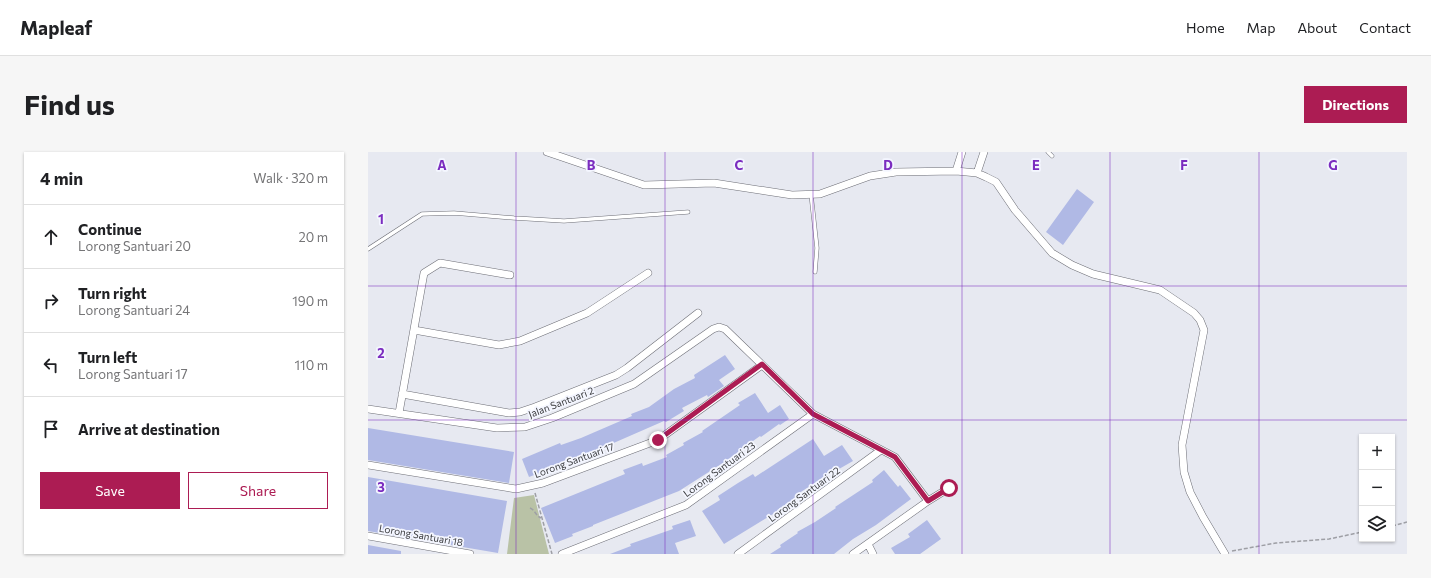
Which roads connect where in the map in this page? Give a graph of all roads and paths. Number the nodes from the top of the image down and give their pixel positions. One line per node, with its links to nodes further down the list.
1 (547, 152): 8 (street)
2 (962, 152): 6 (street)
3 (984, 152): 7 (street)
4 (1048, 152): 5 (lane)
5 (1052, 156)
6 (956, 171): 7 (street); 8 (street)
7 (977, 173): 33 (street)
8 (811, 194): 11 (lane)
9 (688, 212): 10 (lane)
10 (368, 249)
11 (814, 272)
12 (648, 273): 15 (street)
13 (510, 275): 15 (street)
14 (698, 313): 17 (street)
15 (414, 330): 17 (street)
16 (762, 364): 19 (street, Jalan Santuari 2); 20 (street); 22 (street, Lorong Santuari 17)
17 (402, 394): 19 (street)
18 (368, 409): 19 (street, Jalan Santuari 2)
19 (399, 413)
20 (813, 414): 21 (street); 36 (street, Lorong Santuari 23)
21 (882, 450): 25 (street); 37 (street, Lorong Santuari 22)
22 (368, 465)
23 (949, 488): 25 (street)
24 (535, 493): 27 (path)
25 (928, 501): 32 (street)
26 (530, 508): 27 (path)
27 (541, 518): 35 (path)
28 (1407, 522): 29 (path)
29 (1395, 525)
30 (1359, 533): 33 (path)
31 (368, 536): 34 (street, Lorong Santuari 18)
32 (868, 544): 38 (street); 39 (street)
33 (1225, 553)
34 (470, 554)
35 (552, 554)
36 (562, 554)
37 (738, 554)
38 (853, 554)
39 (873, 554)

